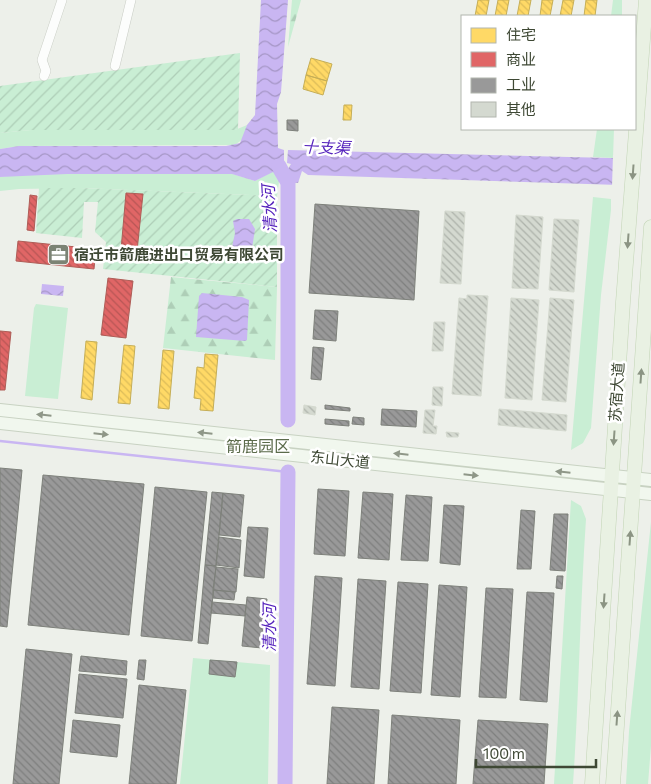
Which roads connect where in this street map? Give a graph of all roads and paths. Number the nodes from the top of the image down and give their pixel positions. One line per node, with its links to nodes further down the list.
1 (62, 0): 5 (street)
2 (131, 0): 4 (street)
3 (646, 0): 6 (main road, 苏宿大道, one-way to 6)
4 (115, 66)
5 (44, 76)
6 (636, 126)
7 (636, 130): 12 (main road, 苏宿大道, one-way to 12)
8 (651, 227): 13 (main road, 苏宿大道, one-way to 8)
9 (0, 410): 12 (main road, 东山大道, one-way to 9)
10 (0, 422): 12 (main road, 东山大道, one-way to 12)
11 (651, 480): 13 (main road, 东山大道)
12 (611, 484): 13 (main road, 东山大道); 15 (main road, 苏宿大道, one-way to 15)
13 (634, 486): 14 (main road, 东山大道); 16 (main road, 苏宿大道, one-way to 13)
14 (651, 494)
15 (592, 784)
16 (613, 784)

